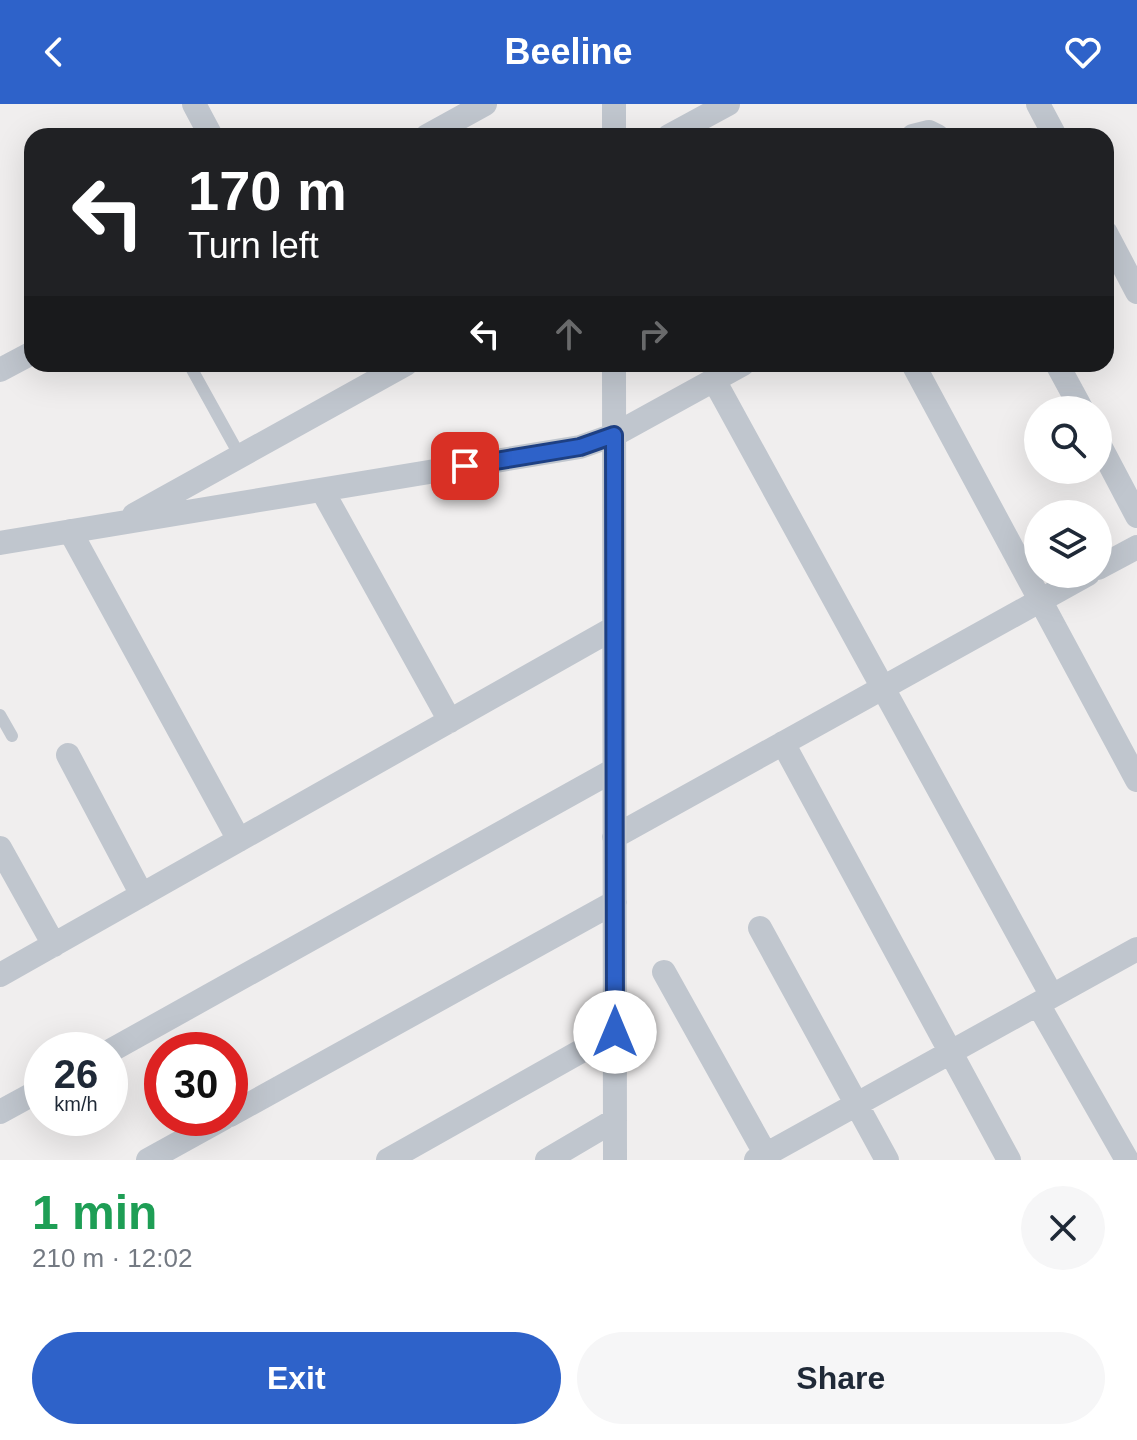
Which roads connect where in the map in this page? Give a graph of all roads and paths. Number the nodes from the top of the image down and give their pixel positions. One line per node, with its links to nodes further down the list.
1 (194, 104): 7 (street)
2 (485, 104): 6 (street)
3 (614, 104): 9 (street)
4 (728, 104): 10 (street)
5 (1038, 104): 11 (street)
6 (458, 110): 8 (street)
7 (207, 128)
8 (437, 128)
9 (614, 128)
10 (684, 128)
11 (1051, 128)
12 (1114, 248): 13 (street)
13 (1137, 292)
14 (24, 357): 15 (street)
15 (0, 370)
16 (193, 372): 25 (lane)
17 (392, 372): 25 (street)
18 (614, 372): 24 (street)
19 (728, 372): 22 (street)
20 (917, 372): 35 (street)
21 (1061, 372): 23 (street)
22 (714, 380): 24 (street); 37 (street)
23 (1074, 396)
24 (614, 435): 27 (street); 36 (street)
25 (240, 456): 29 (street)
26 (1112, 469): 28 (street)
27 (322, 490): 29 (street); 39 (street)
28 (1137, 516)
29 (118, 524): 30 (street)
30 (70, 531): 31 (street); 46 (street)
31 (0, 543)
32 (1137, 547): 33 (street)
33 (1112, 560)
34 (1063, 588): 35 (street)
35 (1040, 601): 37 (street); 44 (street)
36 (614, 628): 39 (street); 43 (street)
37 (883, 688): 41 (street); 55 (street)
38 (0, 715): 40 (lane)
39 (450, 721): 46 (street)
40 (12, 736)
41 (783, 743): 45 (street); 58 (street)
42 (68, 755): 48 (street)
43 (614, 770): 45 (street); 57 (street)
44 (1137, 780)
45 (614, 837): 49 (street)
46 (239, 840): 48 (street)
47 (0, 848): 51 (street)
48 (142, 895): 51 (street)
49 (615, 902): 56 (street); 60 (street)
50 (760, 928): 61 (street)
51 (54, 945): 54 (street)
52 (1135, 954): 55 (street)
53 (664, 972): 65 (street)
54 (0, 975)
55 (1045, 1000): 58 (street); 72 (street)
56 (615, 1032): 63 (street); 67 (street)
57 (128, 1041)
58 (951, 1052): 61 (street); 71 (street)
59 (24, 1099): 62 (street)
60 (248, 1105)
61 (856, 1105): 65 (street); 70 (street)
62 (0, 1112)
63 (615, 1120): 68 (street); 69 (street)
64 (191, 1136): 66 (street)
65 (761, 1157)
66 (148, 1160)
67 (388, 1160)
68 (547, 1160)
69 (615, 1160)
70 (887, 1160)
71 (1009, 1160)
72 (1127, 1160)

